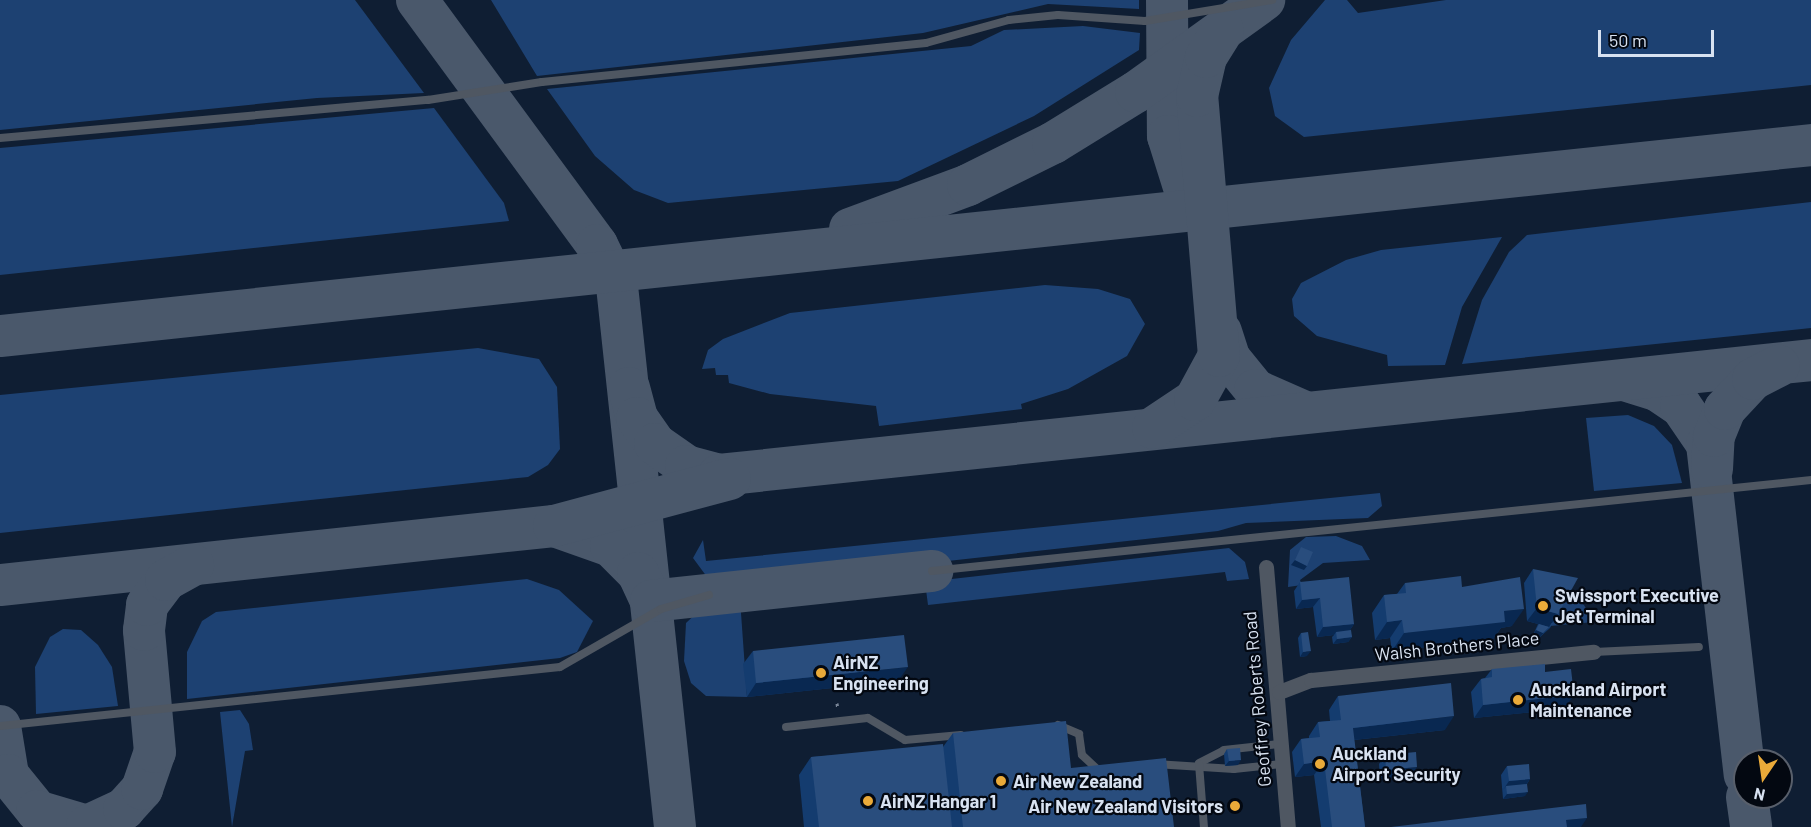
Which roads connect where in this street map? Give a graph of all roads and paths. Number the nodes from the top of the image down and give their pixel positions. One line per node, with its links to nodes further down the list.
1 (1272, 0): 2 (lane)
2 (0, 138)
3 (1811, 480): 5 (lane)
4 (1266, 567): 9 (street, Geoffrey Roberts Road)
5 (932, 571)
6 (709, 595): 10 (lane)
7 (1699, 647): 8 (lane, Walsh Brothers Place)
8 (1594, 652): 9 (street, Walsh Brothers Place)
9 (1279, 692): 14 (street, Geoffrey Roberts Road)
10 (0, 726)
11 (1048, 726): 18 (lane)
12 (786, 727): 13 (lane)
13 (970, 734)
14 (1279, 744): 15 (lane); 16 (street, Geoffrey Roberts Road)
15 (1199, 764): 16 (lane); 17 (lane); 19 (lane)
16 (1281, 764): 20 (street, Geoffrey Roberts Road)
17 (1142, 765)
18 (1110, 769)
19 (1204, 827)
20 (1288, 827)

